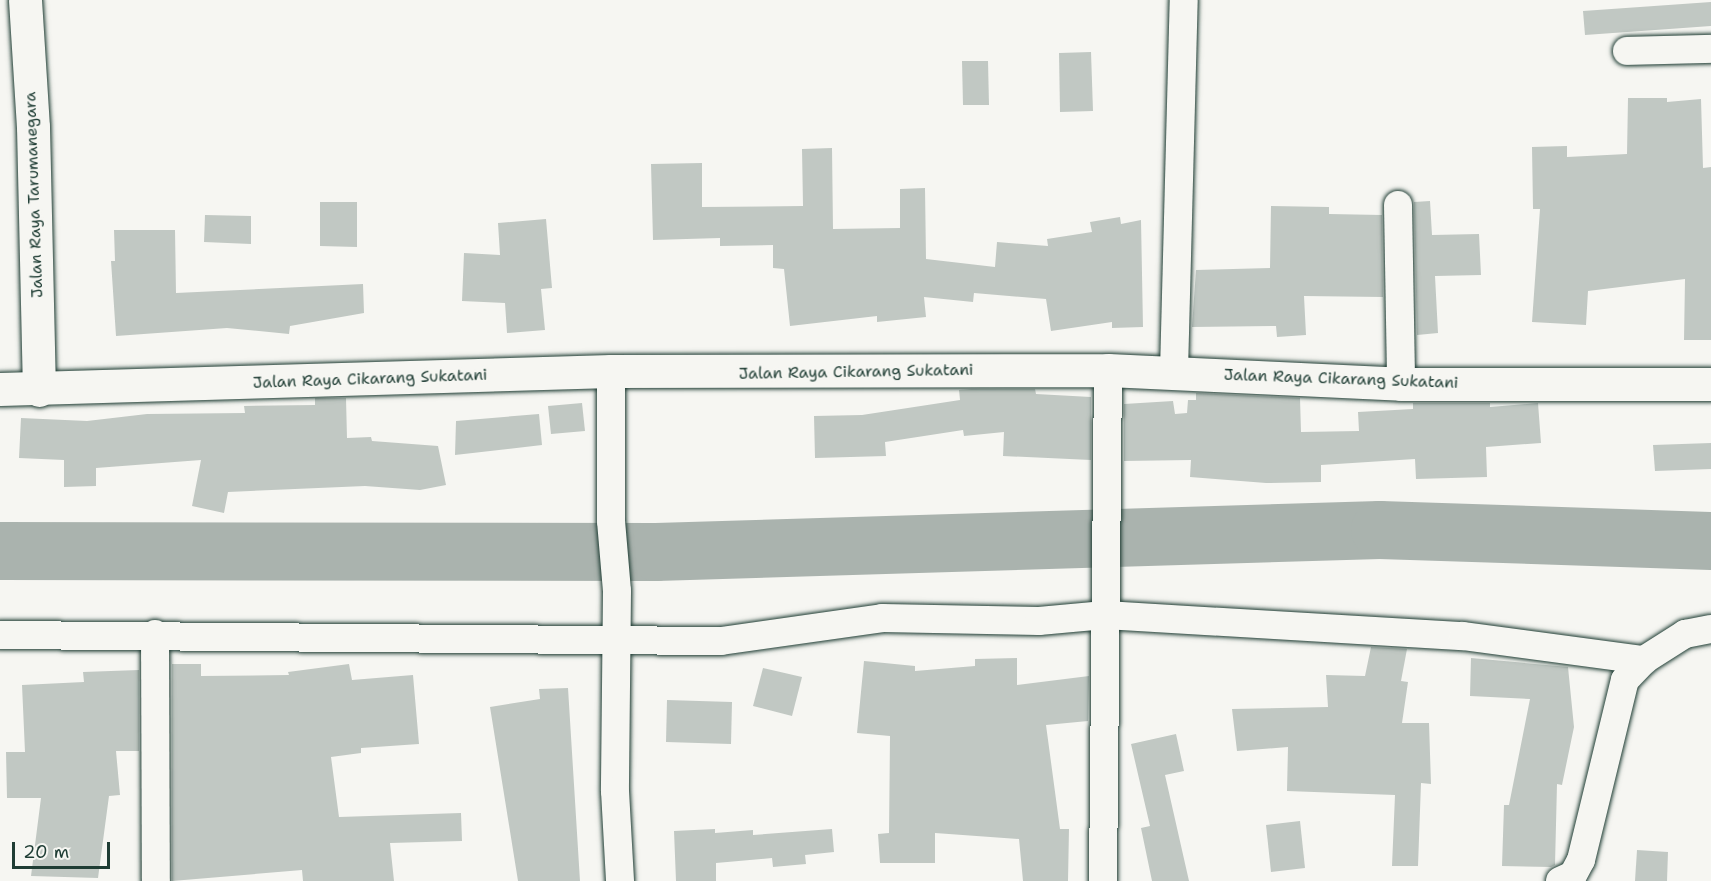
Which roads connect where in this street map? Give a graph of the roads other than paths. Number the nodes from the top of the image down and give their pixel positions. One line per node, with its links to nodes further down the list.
1 (25, 0): 12 (main road, Jalan Raya Tarumanegara)
2 (1184, 0): 8 (street)
3 (1711, 49): 4 (street)
4 (1627, 51)
5 (1398, 205): 9 (street)
6 (1108, 369): 7 (main road, Jalan Raya Cikarang Sukatani); 8 (main road, Jalan Raya Cikarang Sukatani); 13 (street)
7 (610, 371): 12 (main road, Jalan Raya Cikarang Sukatani); 17 (street)
8 (1174, 371): 9 (main road, Jalan Raya Cikarang Sukatani)
9 (1401, 384): 10 (main road, Jalan Raya Cikarang Sukatani)
10 (1711, 384)
11 (0, 389): 12 (main road, Jalan Raya Cikarang Sukatani)
12 (39, 390)
13 (1105, 610): 17 (street); 18 (street); 21 (street)
14 (1711, 629): 18 (street)
15 (155, 634): 16 (street); 17 (street); 19 (street)
16 (0, 635)
17 (616, 639): 20 (street)
18 (1644, 660): 22 (street)
19 (156, 881)
20 (620, 881)
21 (1103, 881)
22 (1560, 881)

